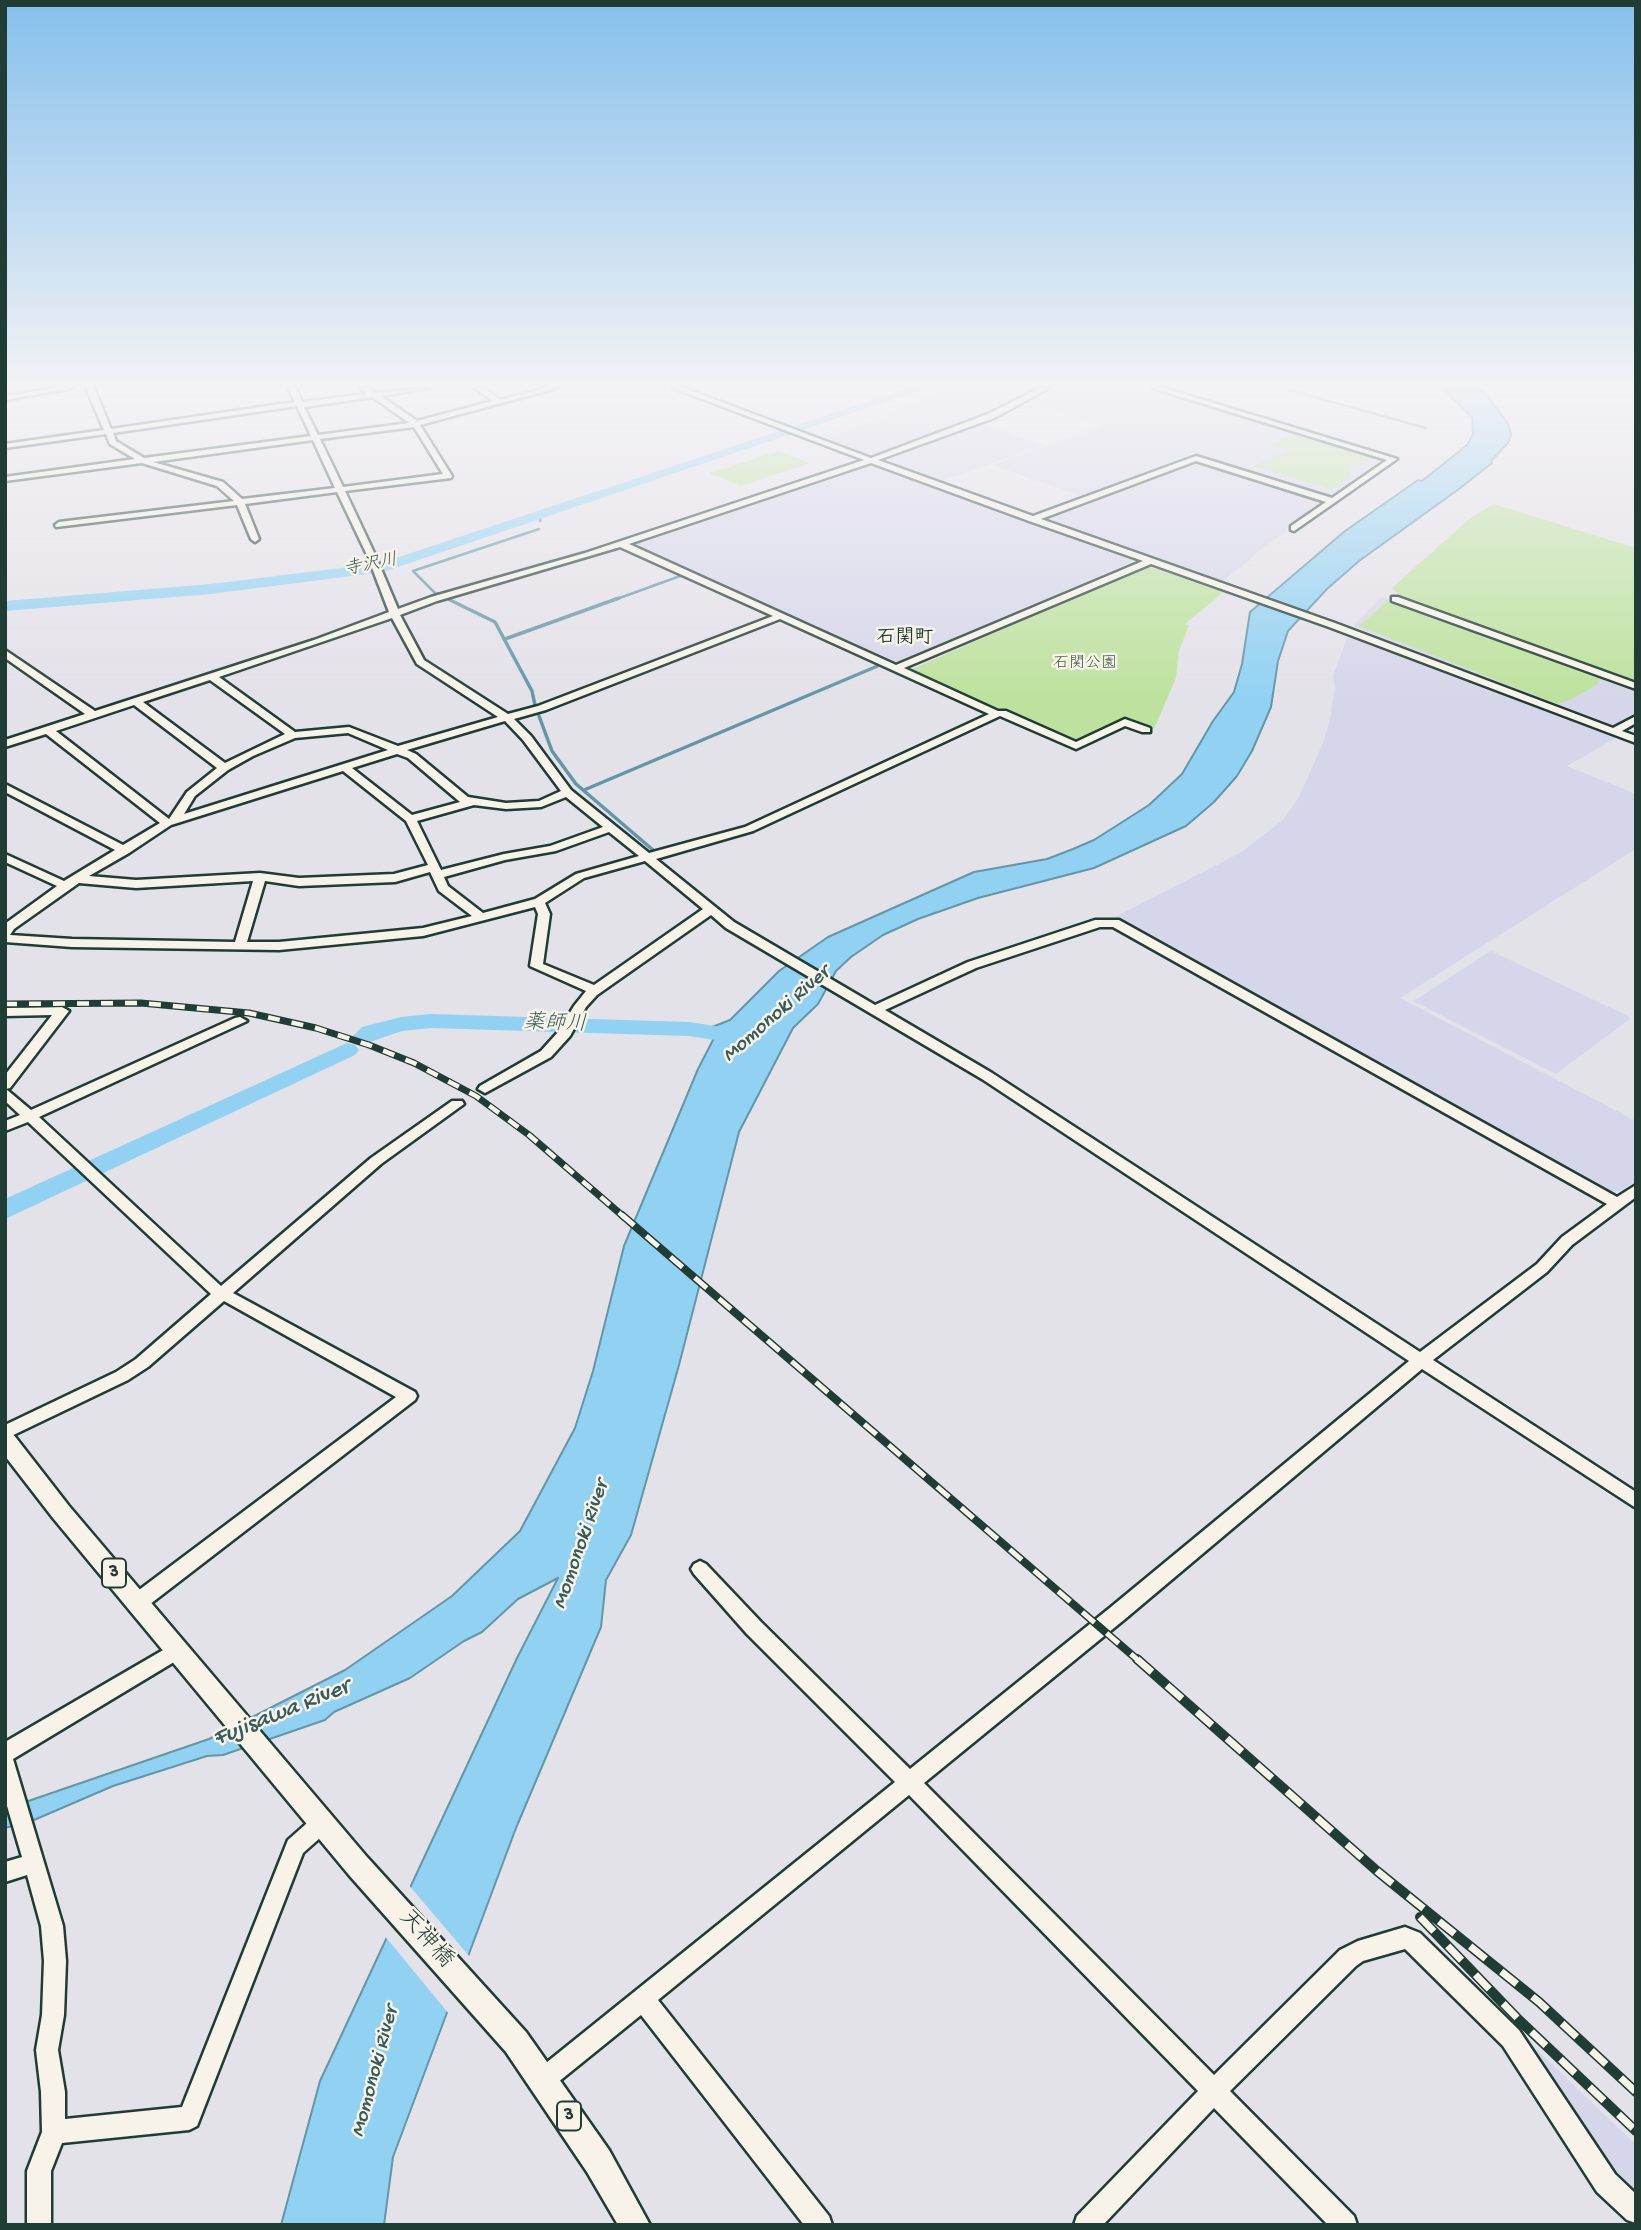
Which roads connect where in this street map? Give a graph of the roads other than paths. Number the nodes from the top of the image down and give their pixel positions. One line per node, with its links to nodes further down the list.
1 (229, 492): 10 (street)
2 (323, 492): 10 (street)
3 (341, 492): 20 (street)
4 (776, 492): 15 (street)
5 (959, 492): 11 (street)
6 (1102, 492): 11 (street)
7 (1304, 492): 9 (street)
8 (1345, 492): 9 (street)
9 (1333, 501): 13 (street)
10 (240, 502): 12 (street); 14 (street)
11 (1032, 519): 16 (street)
12 (60, 525)
13 (1294, 528)
14 (255, 539)
15 (621, 544): 20 (street); 21 (street)
16 (1150, 561): 17 (street); 33 (street)
17 (1109, 578): 18 (street); 23 (street)
18 (1120, 582)
19 (1395, 599): 25 (street)
20 (394, 612): 24 (street); 29 (street)
21 (781, 616): 23 (street); 29 (street)
22 (5, 653): 28 (street)
23 (897, 668): 27 (street)
24 (212, 677): 26 (street); 34 (street)
25 (1636, 686)
26 (135, 701): 28 (street); 39 (street)
27 (997, 714): 32 (street); 48 (street)
28 (93, 715): 31 (street)
29 (508, 719): 37 (street); 41 (street)
30 (1636, 719): 33 (street)
31 (48, 730): 36 (street); 44 (street)
32 (1146, 730)
33 (1613, 732): 35 (street)
34 (293, 734): 37 (street); 39 (street)
35 (1636, 740)
36 (5, 744)
37 (401, 749): 38 (street); 42 (street)
38 (345, 767): 43 (street); 44 (street)
39 (224, 768): 44 (street)
40 (5, 787): 46 (street)
41 (567, 792): 42 (street); 45 (street)
42 (471, 802): 43 (street)
43 (410, 819): 49 (street)
44 (171, 822): 46 (street)
45 (612, 827): 48 (street); 49 (street)
46 (125, 851): 51 (street)
47 (5, 857): 52 (street)
48 (647, 857): 53 (street); 54 (street)
49 (436, 871): 50 (street); 55 (street)
50 (260, 877): 51 (street); 58 (street)
51 (77, 879): 52 (street)
52 (65, 886): 56 (street)
53 (539, 901): 55 (street); 59 (street)
54 (710, 910): 59 (street); 60 (street)
55 (480, 916): 58 (street)
56 (5, 933)
57 (5, 939): 58 (street)
58 (240, 946)
59 (595, 990): 64 (street)
60 (871, 1006): 70 (street); 72 (street)
61 (5, 1012): 63 (street)
62 (240, 1021): 67 (street)
63 (5, 1084)
64 (485, 1089)
65 (5, 1093): 67 (street)
66 (457, 1104): 71 (street)
67 (31, 1115): 68 (street); 71 (street)
68 (5, 1127)
69 (1636, 1191): 70 (street)
70 (1616, 1203): 72 (street)
71 (222, 1295): 73 (street); 77 (street)
72 (1421, 1360): 75 (street); 81 (street)
73 (5, 1433)
74 (5, 1440): 77 (main road, 3)
75 (1636, 1502)
76 (700, 1569): 81 (street)
77 (138, 1602): 78 (main road, 3)
78 (177, 1650): 79 (street); 82 (main road, 3)
79 (5, 1753)
80 (8, 1773): 83 (street)
81 (910, 1782): 85 (street); 87 (street)
82 (322, 1823): 86 (main road, 天神橋 / 3); 88 (street)
83 (35, 1859): 84 (street); 88 (street)
84 (5, 1872)
85 (643, 1999): 86 (street); 92 (street)
86 (544, 2079): 91 (main road, 3)
87 (1214, 2091): 89 (street); 93 (street); 94 (street)
88 (54, 2132): 90 (street)
89 (1636, 2211)
90 (39, 2225)
91 (635, 2225)
92 (820, 2225)
93 (1086, 2225)
94 (1345, 2225)

